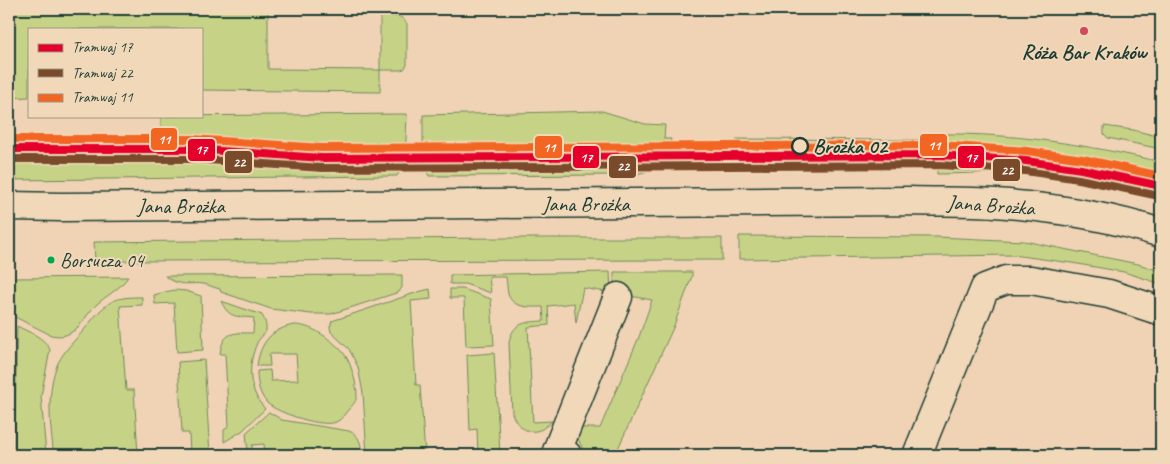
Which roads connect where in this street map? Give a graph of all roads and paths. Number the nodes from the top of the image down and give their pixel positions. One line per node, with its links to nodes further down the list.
1 (9, 206): 2 (main road, Jana Brożka)
2 (1161, 233)
3 (618, 297): 5 (main road)
4 (1161, 311): 6 (main road)
5 (567, 455)
6 (917, 455)

